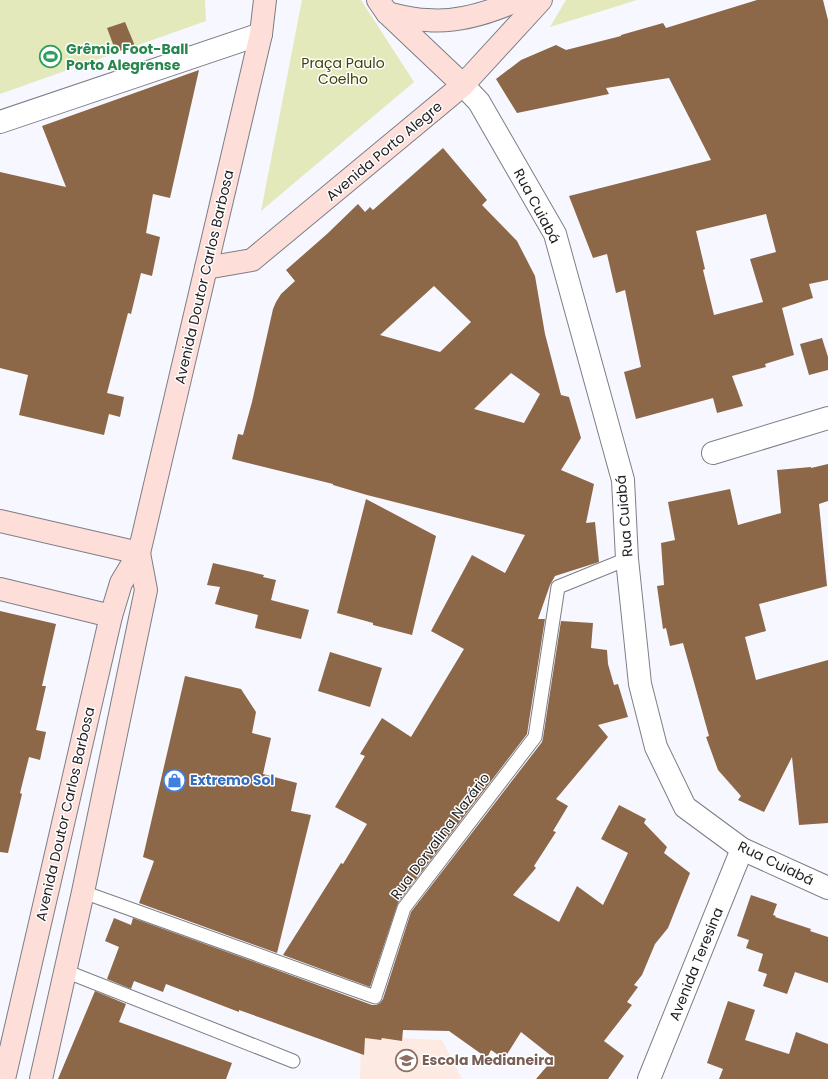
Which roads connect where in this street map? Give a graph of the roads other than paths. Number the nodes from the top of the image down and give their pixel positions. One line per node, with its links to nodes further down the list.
1 (265, 0): 5 (street, Avenida Doutor Carlos Barbosa)
2 (518, 0): 4 (street)
3 (541, 0): 6 (street, Avenida Porto Alegre)
4 (383, 7): 6 (street)
5 (261, 34): 7 (street); 8 (street, Avenida Doutor Carlos Barbosa)
6 (463, 85): 8 (street, Avenida Porto Alegre); 13 (street, Rua Cuiabá)
7 (0, 122)
8 (206, 268): 12 (street, Avenida Doutor Carlos Barbosa)
9 (828, 418): 10 (street)
10 (713, 453)
11 (0, 521): 12 (street)
12 (139, 554): 15 (street, Avenida Doutor Carlos Barbosa); 18 (street, Avenida Doutor Carlos Barbosa)
13 (628, 559): 16 (street, Rua Cuiabá); 18 (lane, Rua Dorvalina Nazário)
14 (0, 589): 15 (street)
15 (112, 616): 21 (street, Avenida Doutor Carlos Barbosa)
16 (742, 849): 17 (street, Rua Cuiabá); 23 (street, Avenida Teresina)
17 (828, 888)
18 (83, 892): 19 (street, Avenida Doutor Carlos Barbosa)
19 (65, 971): 20 (lane); 22 (street, Avenida Doutor Carlos Barbosa)
20 (293, 1061)
21 (4, 1079)
22 (41, 1079)
23 (649, 1079)

